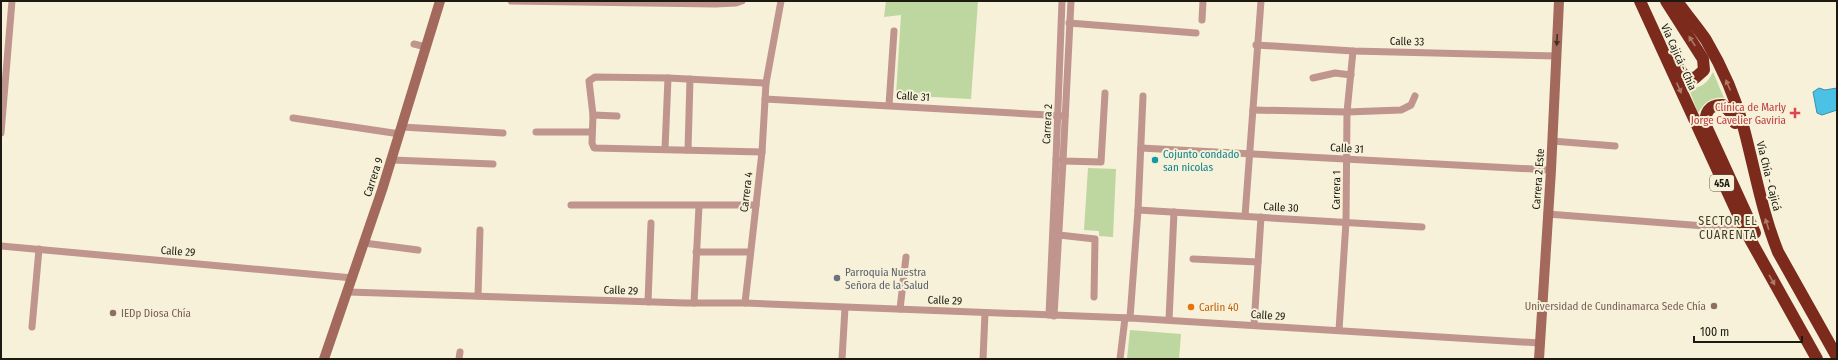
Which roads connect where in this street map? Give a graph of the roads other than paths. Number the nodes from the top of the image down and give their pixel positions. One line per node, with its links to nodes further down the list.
1 (12, 1): 38 (street)
2 (440, 1): 21 (main road, Carrera 9)
3 (511, 1): 4 (street)
4 (742, 1)
5 (781, 1): 30 (street, Carrera 4)
6 (1062, 1): 23 (street, Carrera 2)
7 (1071, 1): 16 (street)
8 (1203, 1): 14 (street)
9 (1261, 1): 20 (street)
10 (1559, 1): 25 (main road, Carrera 2 Este, one-way to 25)
11 (1640, 1): 15 (highway, Vía Cajicá - Chía / 45A)
12 (1666, 1): 15 (highway, one-way to 12)
13 (1677, 1): 55 (highway, Vía Chía - Cajicá, one-way to 13)
14 (1202, 20)
15 (1649, 22): 73 (highway, Vía Cajicá - Chía / 45A, one-way to 73)
16 (1069, 24): 18 (street); 24 (street)
17 (894, 31): 35 (street)
18 (1196, 33)
19 (414, 44): 21 (street)
20 (1256, 45): 22 (street, Calle 33); 36 (street)
21 (426, 47): 43 (main road, Carrera 9)
22 (1353, 51): 25 (street, Calle 33); 26 (street, Carrera 1)
23 (1060, 55): 24 (street); 41 (street, Carrera 2)
24 (1068, 55): 41 (street)
25 (1556, 56): 48 (main road, Carrera 2 Este)
26 (1351, 75): 28 (street); 37 (street, Carrera 1)
27 (668, 78): 29 (street); 39 (street); 51 (street)
28 (1313, 78)
29 (690, 79): 30 (street); 52 (street)
30 (766, 83): 34 (street, Carrera 4)
31 (1105, 94): 58 (street)
32 (1143, 96): 50 (street)
33 (1414, 96): 37 (street)
34 (765, 99): 35 (street, Calle 31); 53 (street, Carrera 4)
35 (889, 105): 41 (street, Calle 31)
36 (1253, 110): 37 (street); 54 (street)
37 (1347, 112): 56 (street, Carrera 1)
38 (2, 113): 46 (street)
39 (593, 115): 40 (street); 45 (street)
40 (617, 116)
41 (1062, 116): 58 (street)
42 (293, 118): 43 (street)
43 (401, 130): 47 (street); 57 (main road, Carrera 9)
44 (536, 132): 45 (street)
45 (592, 132): 51 (street)
46 (1, 133)
47 (503, 134)
48 (1552, 142): 49 (street); 60 (main road, Carrera 2 Este)
49 (1615, 146)
50 (1141, 148): 54 (street, Calle 31); 64 (street)
51 (665, 149): 52 (street)
52 (688, 150): 53 (street)
53 (762, 152): 62 (street, Carrera 4)
54 (1250, 154): 56 (street, Calle 31); 67 (street)
55 (1750, 156): 83 (highway); 102 (highway, Vía Chía - Cajicá, one-way to 55)
56 (1348, 158): 60 (street, Calle 31); 69 (street, Carrera 1)
57 (392, 160): 59 (street); 75 (main road, Carrera 9)
58 (1060, 160): 74 (street); 95 (street)
59 (493, 164)
60 (1551, 170): 66 (main road, Carrera 2 Este)
61 (571, 205): 63 (street)
62 (756, 205): 63 (street); 80 (street, Carrera 4)
63 (699, 206): 79 (street)
64 (1138, 210): 65 (street, Calle 30); 96 (street)
65 (1174, 212): 67 (street, Calle 30); 97 (street)
66 (1547, 214): 73 (street); 101 (main road, Carrera 2 Este)
67 (1245, 216): 68 (street, Calle 30)
68 (1260, 217): 69 (street, Calle 30); 84 (street)
69 (1346, 222): 71 (street, Calle 30); 100 (street, Carrera 1)
70 (651, 223): 89 (street)
71 (1422, 227)
72 (480, 230): 87 (street)
73 (1746, 232): 83 (highway, Vía Cajicá - Chía / 45A)
74 (1059, 235): 88 (street); 95 (street)
75 (364, 243): 78 (street); 85 (main road, Carrera 9)
76 (1, 246): 77 (street, Calle 29)
77 (40, 249): 85 (street, Calle 29); 99 (street)
78 (418, 250)
79 (696, 252): 80 (street); 90 (street)
80 (750, 252): 91 (street, Carrera 4)
81 (906, 257): 93 (street)
82 (1194, 259): 84 (street)
83 (1760, 260): 108 (highway, Vía Cajicá - Chía / 45A, one-way to 108)
84 (1258, 262): 98 (street)
85 (353, 278): 86 (main road, Carrera 9)
86 (348, 292): 87 (street, Calle 29); 103 (main road, Carrera 9)
87 (478, 296): 89 (street, Calle 29)
88 (1094, 297)
89 (648, 302): 90 (street, Calle 29)
90 (694, 303): 91 (street, Calle 29)
91 (745, 303): 92 (street, Calle 29)
92 (845, 308): 93 (street, Calle 29); 104 (street)
93 (900, 309): 94 (street, Calle 29)
94 (986, 312): 95 (street, Calle 29); 105 (street)
95 (1052, 316): 96 (street, Calle 29)
96 (1128, 318): 97 (street, Calle 29); 106 (street)
97 (1168, 320): 98 (street, Calle 29)
98 (1254, 325): 100 (street, Calle 29)
99 (32, 327)
100 (1339, 330): 101 (street, Calle 29)
101 (1540, 343): 107 (main road, Carrera 2 Este)
102 (1837, 357)
103 (324, 359)
104 (842, 359)
105 (983, 359)
106 (1120, 359)
107 (1539, 359)
108 (1817, 359)

